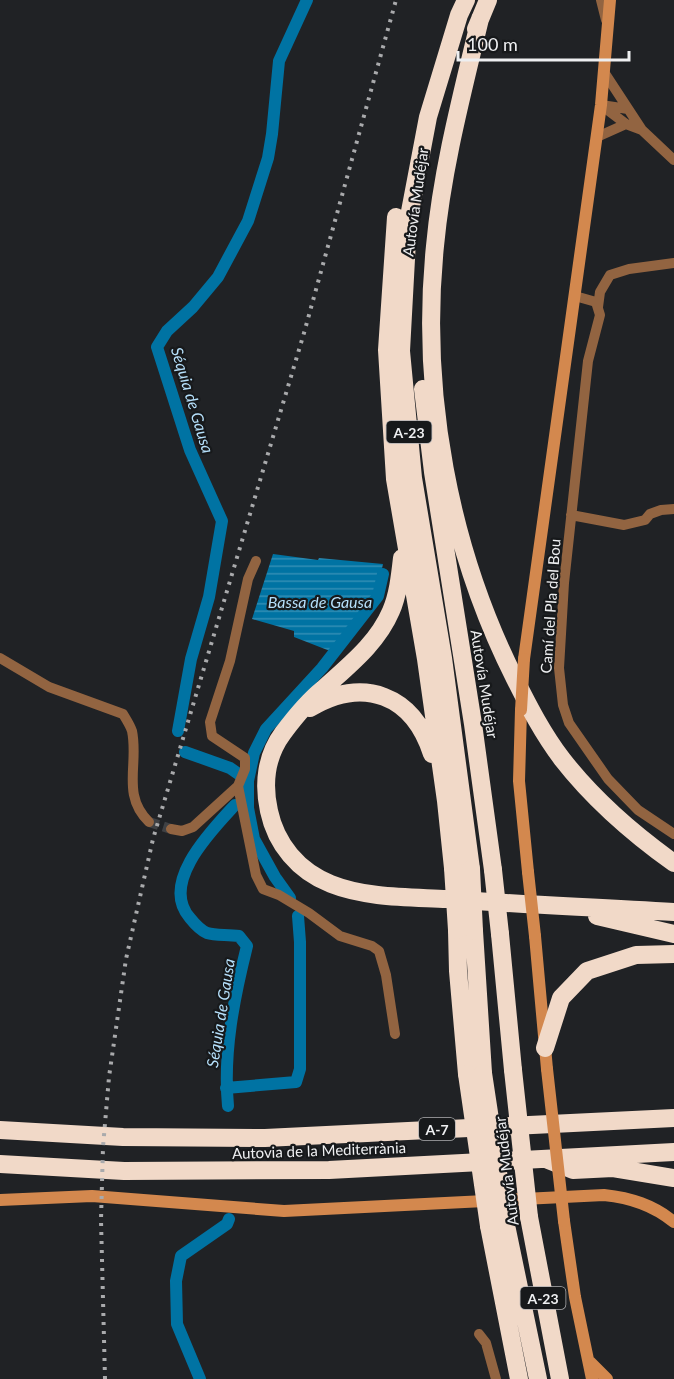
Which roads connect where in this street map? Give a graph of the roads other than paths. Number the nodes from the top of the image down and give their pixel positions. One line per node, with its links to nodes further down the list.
1 (457, 0): 20 (highway)
2 (466, 0): 29 (highway, Autovía Mudéjar / A-23)
3 (488, 0): 6 (highway, Autovía Mudéjar / A-23)
4 (601, 0): 7 (street)
5 (610, 0): 7 (main road)
6 (480, 19): 28 (highway); 52 (highway, Autovía Mudéjar / A-23, bridge)
7 (607, 27): 8 (main road)
8 (604, 72): 9 (main road); 10 (street)
9 (602, 105): 10 (street); 11 (street); 13 (main road)
10 (628, 108): 12 (street)
11 (626, 124): 12 (street); 13 (street)
12 (642, 130): 14 (street)
13 (597, 137): 16 (main road)
14 (674, 160)
15 (674, 264): 17 (street, Camí del Pla del Bou)
16 (575, 296): 17 (street); 35 (main road, bridge)
17 (598, 307): 19 (street, Camí del Pla del Bou)
18 (674, 509): 19 (street)
19 (571, 515): 27 (street, Camí del Pla del Bou)
20 (405, 535): 23 (highway); 29 (highway)
21 (256, 561): 24 (street)
22 (0, 658): 25 (street)
23 (296, 717): 29 (highway); 30 (highway)
24 (238, 786): 26 (street); 34 (street)
25 (149, 822)
26 (171, 829)
27 (674, 834)
28 (674, 863)
29 (462, 868): 46 (highway, Autovía Mudéjar / A-23, bridge)
30 (560, 907): 31 (highway); 32 (highway)
31 (674, 912)
32 (674, 934)
33 (674, 954): 35 (highway)
34 (395, 1034)
35 (545, 1048): 48 (main road, bridge)
36 (674, 1106): 38 (highway)
37 (674, 1118): 38 (highway, Autovia de la Mediterrània / A-7)
38 (609, 1120): 39 (highway, Autovia de la Mediterrània / A-7)
39 (0, 1130)
40 (674, 1152): 41 (highway, Autovia de la Mediterrània)
41 (543, 1158): 42 (highway, Autovia de la Mediterrània); 43 (highway)
42 (0, 1164)
43 (674, 1178)
44 (0, 1200): 45 (main road)
45 (674, 1222)
46 (498, 1225): 50 (highway); 51 (highway, Autovía Mudéjar / A-23)
47 (479, 1334): 49 (street)
48 (587, 1358): 53 (main road); 54 (main road)
49 (496, 1379)
50 (519, 1379)
51 (538, 1379)
52 (560, 1379)
53 (592, 1379)
54 (607, 1379)

